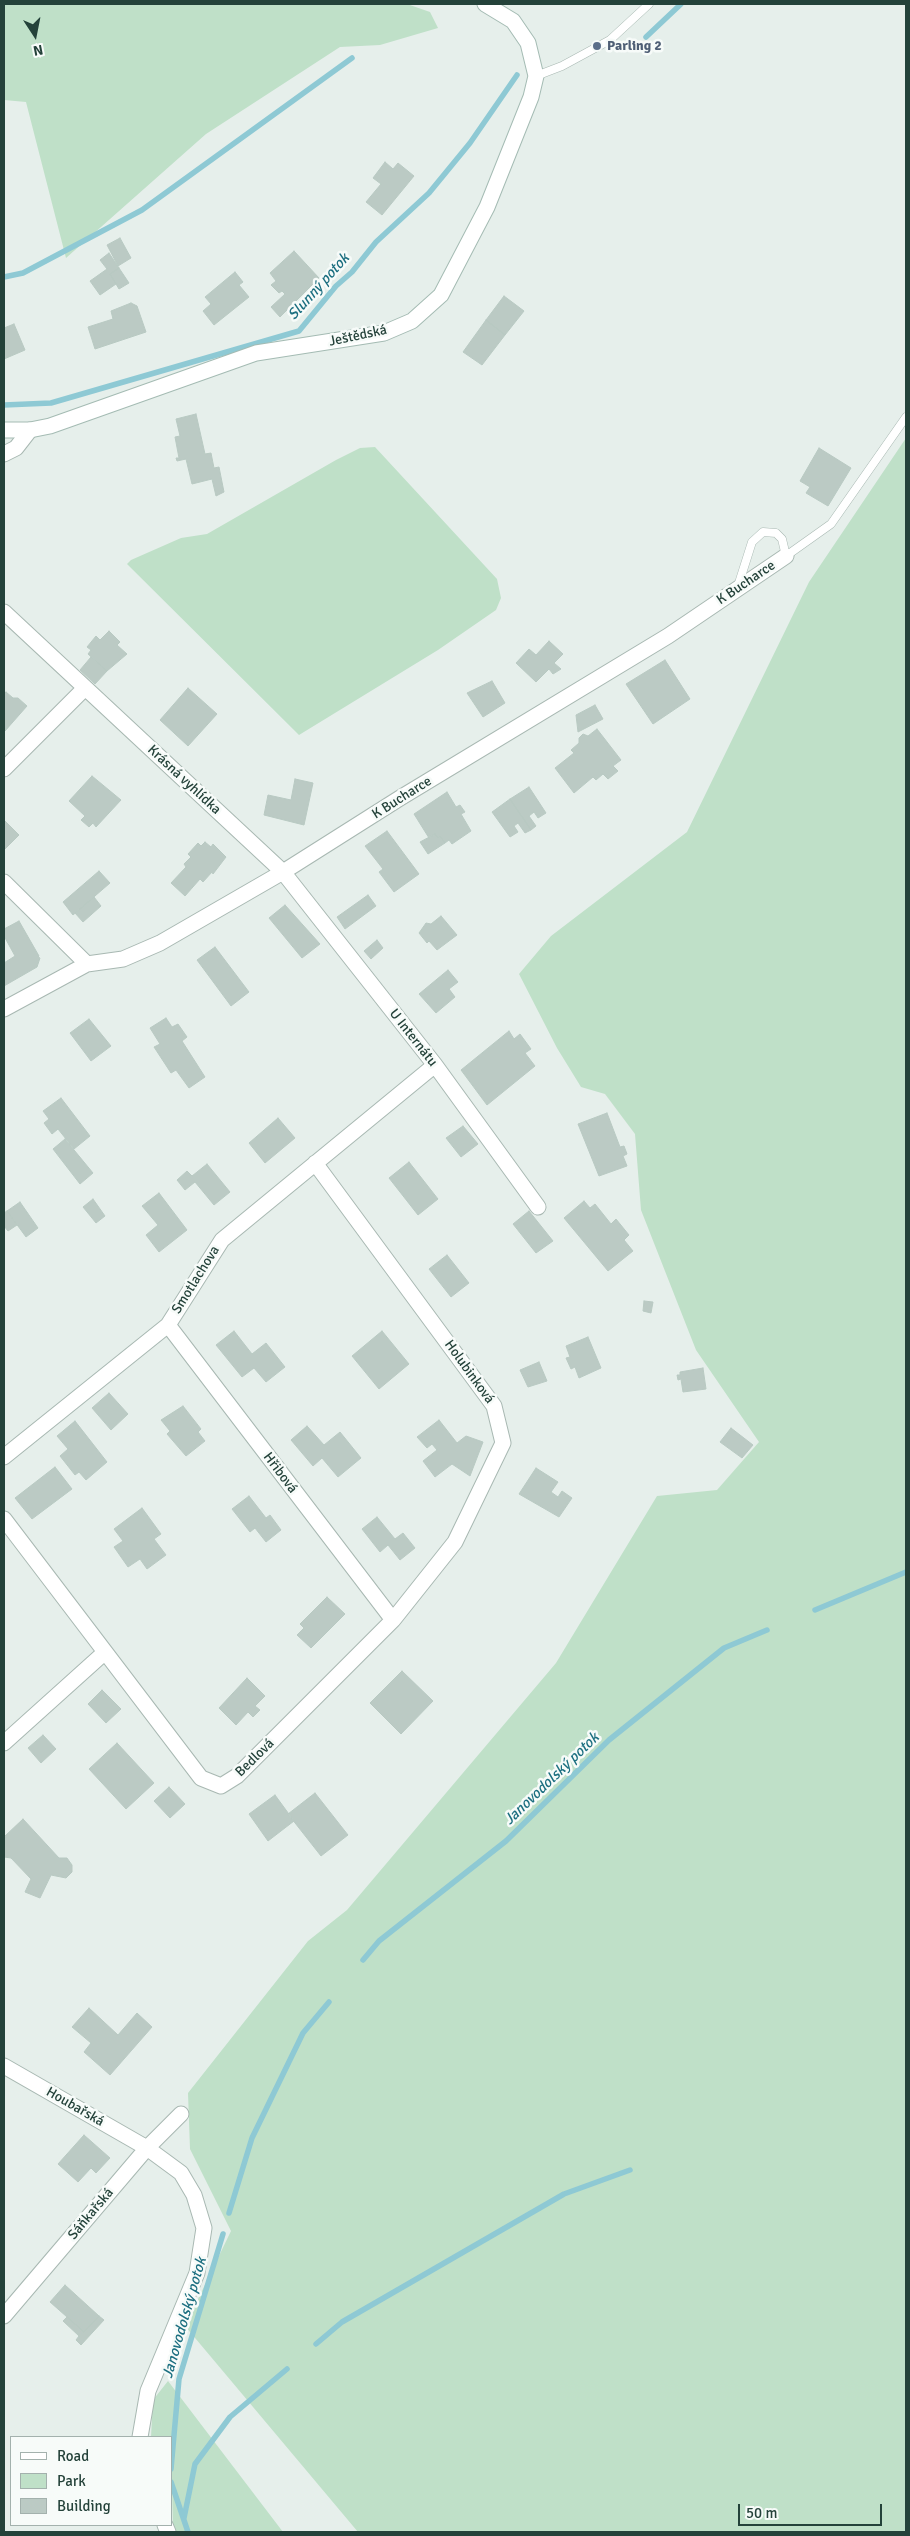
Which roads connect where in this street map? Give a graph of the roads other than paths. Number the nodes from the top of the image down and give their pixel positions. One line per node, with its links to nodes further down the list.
1 (485, 4): 3 (street, Ještědská)
2 (650, 4): 3 (lane)
3 (536, 76): 6 (street, Ještědská)
4 (906, 417): 8 (lane)
5 (4, 430): 6 (street, Ještědská)
6 (30, 430): 7 (street)
7 (4, 454)
8 (786, 556): 9 (street, K Bucharce); 9 (lane)
9 (737, 589): 13 (street, K Bucharce)
10 (4, 612): 11 (street, Krásná vyhlídka)
11 (85, 688): 12 (street); 13 (street, Krásná vyhlídka)
12 (4, 769)
13 (283, 872): 15 (street, K Bucharce); 17 (street, U Internátu)
14 (4, 882): 15 (street)
15 (87, 964): 16 (street, K Bucharce)
16 (4, 1009)
17 (435, 1065): 18 (street, Smotlachova); 19 (street, U Internátu)
18 (314, 1163): 20 (street, Smotlachova); 23 (street, Holubinková)
19 (538, 1208)
20 (168, 1325): 21 (street, Smotlachova); 23 (street, Hřibová)
21 (4, 1457)
22 (4, 1518): 24 (street, Bedlová)
23 (393, 1620): 24 (street, Bedlová)
24 (104, 1652): 25 (street)
25 (4, 1743)
26 (4, 2066): 28 (street, Houbařská)
27 (180, 2114): 28 (street, Sáňkařská)
28 (147, 2148): 29 (street, Sáňkařská); 30 (street, Houbařská)
29 (4, 2316)
30 (140, 2436)

